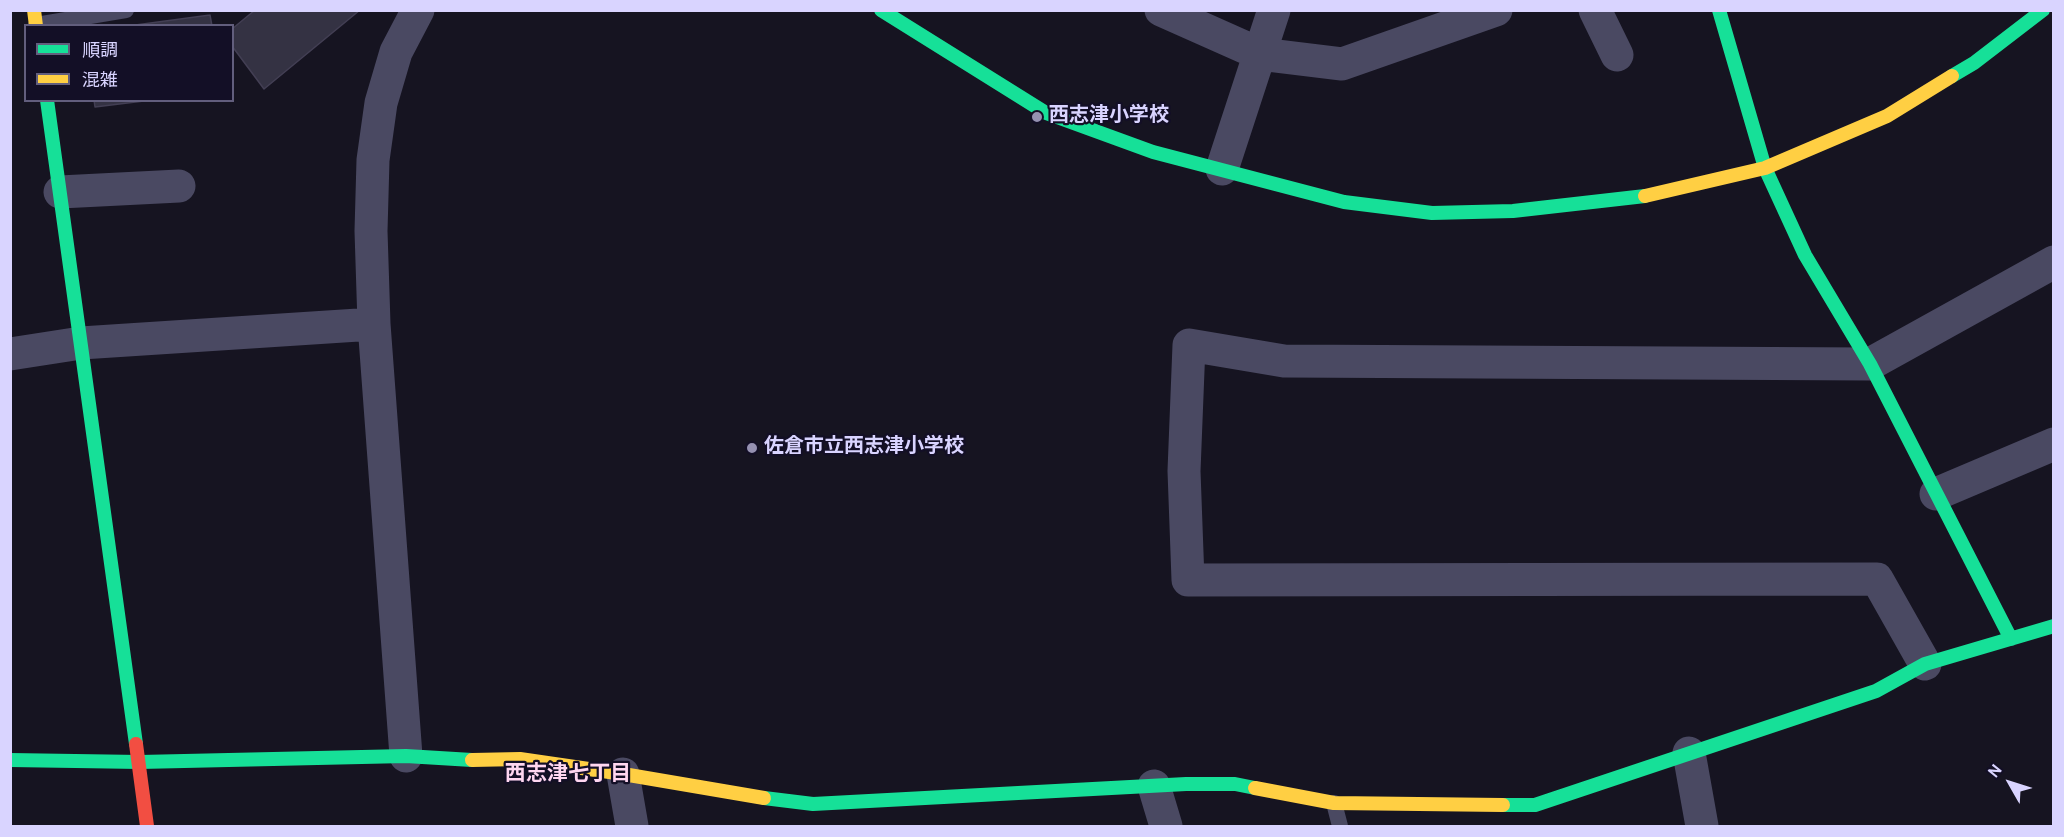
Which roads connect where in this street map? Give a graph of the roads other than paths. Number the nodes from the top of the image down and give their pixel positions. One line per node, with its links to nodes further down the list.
1 (126, 10): 10 (lane)
2 (418, 10): 19 (street)
3 (881, 10): 15 (street)
4 (1161, 10): 11 (street)
5 (1274, 10): 11 (street)
6 (1496, 10): 11 (street)
7 (1596, 10): 12 (street)
8 (1719, 10): 14 (street)
9 (2043, 10): 14 (street)
10 (42, 24)
11 (1260, 54): 15 (street)
12 (1617, 55)
13 (46, 102): 17 (street)
14 (1765, 168): 15 (street); 22 (street)
15 (1222, 170)
16 (179, 186): 17 (street)
17 (60, 192): 20 (street)
18 (2054, 262): 22 (street)
19 (374, 324): 20 (street); 29 (street)
20 (81, 343): 21 (street); 31 (street)
21 (10, 354)
22 (1870, 364): 24 (street); 27 (street)
23 (2054, 444): 24 (street)
24 (1936, 494): 26 (street)
25 (2054, 626): 26 (street)
26 (2011, 639): 27 (street)
27 (1925, 664): 28 (street)
28 (1689, 753): 35 (street); 40 (street)
29 (406, 756): 31 (street); 32 (street)
30 (10, 760): 31 (street)
31 (140, 762): 36 (street)
32 (623, 774): 33 (street); 37 (street)
33 (1154, 786): 34 (street); 38 (street)
34 (1334, 803): 35 (street); 39 (lane)
35 (1537, 816)
36 (147, 826)
37 (632, 826)
38 (1166, 826)
39 (1340, 826)
40 (1702, 826)

